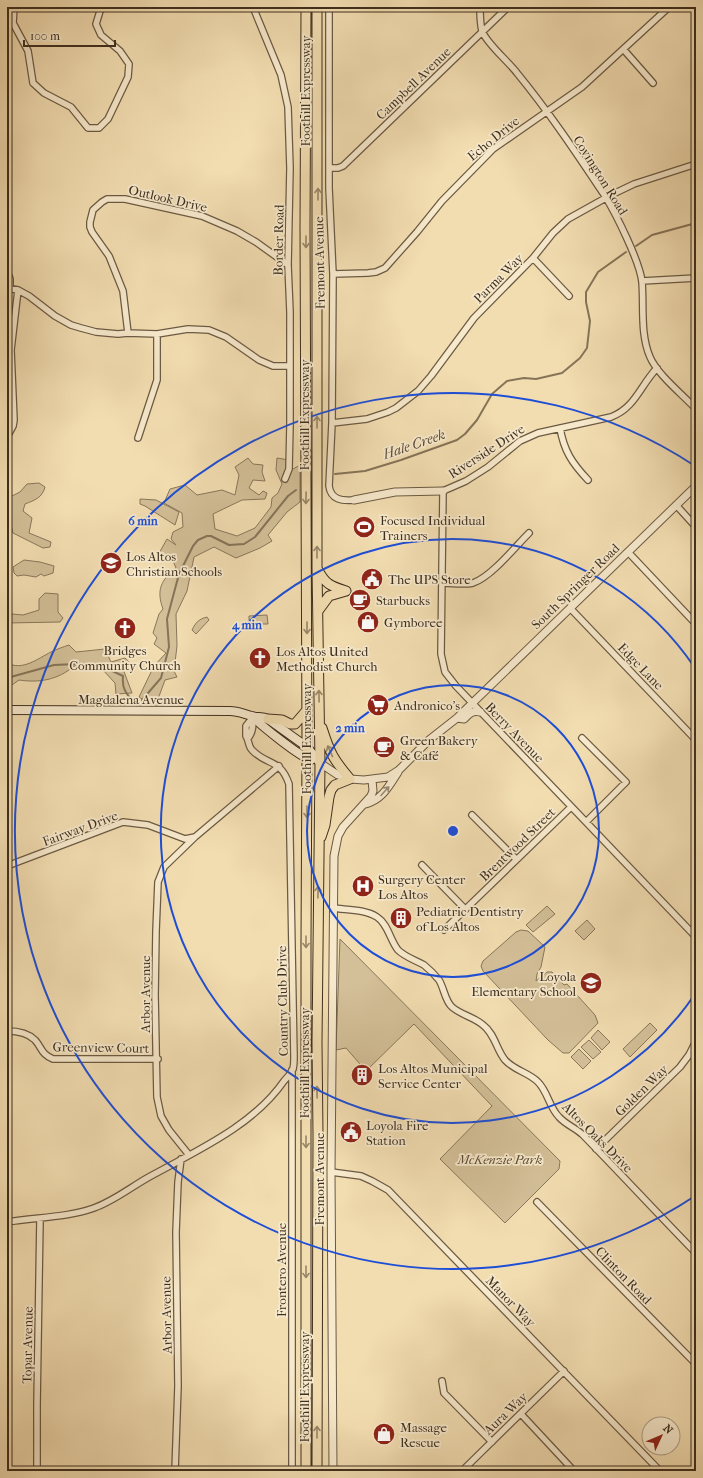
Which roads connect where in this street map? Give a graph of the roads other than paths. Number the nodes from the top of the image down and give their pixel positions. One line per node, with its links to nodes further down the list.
1 (14, 7): 2 (street)
2 (103, 7)
3 (253, 7): 18 (street, Border Road)
4 (306, 7): 51 (highway, Foothill Expressway, one-way to 51)
5 (317, 7): 44 (highway, Foothill Expressway, one-way to 5)
6 (329, 7): 15 (street, Fremont Avenue)
7 (480, 7): 10 (street)
8 (508, 7): 10 (street, Campbell Avenue)
9 (670, 7): 11 (street, Echo Drive)
10 (482, 32): 13 (street, Covington Road); 15 (street, Campbell Avenue)
11 (624, 50): 12 (street); 13 (street, Echo Drive)
12 (653, 83)
13 (546, 111): 16 (street, Covington Road); 20 (street, Echo Drive)
14 (696, 164): 16 (street, Parma Way)
15 (329, 168): 20 (street, Fremont Avenue)
16 (606, 198): 17 (street, Parma Way); 22 (street, Covington Road)
17 (533, 258): 25 (street); 31 (street, Parma Way)
18 (288, 265): 26 (street, Outlook Drive); 28 (street, Border Road)
19 (7, 271): 23 (street)
20 (333, 274): 31 (street, Fremont Avenue)
21 (696, 278): 22 (street)
22 (642, 282): 29 (street, Covington Road)
23 (8, 288): 24 (street)
24 (18, 290): 26 (street); 33 (street)
25 (569, 296)
26 (128, 332): 27 (street)
27 (157, 334): 28 (street); 34 (street)
28 (289, 366): 35 (street, Border Road)
29 (657, 368): 30 (street, Covington Road); 32 (street, Riverside Drive)
30 (696, 408)
31 (332, 424): 39 (street, Fremont Avenue)
32 (560, 428): 36 (street); 38 (street, Riverside Drive)
33 (7, 437)
34 (138, 438)
35 (285, 479)
36 (588, 480)
37 (696, 486): 40 (street, South Springer Road)
38 (443, 491): 39 (street, Riverside Drive); 45 (street, Berry Avenue)
39 (354, 500)
40 (676, 505): 41 (street); 43 (street, South Springer Road)
41 (696, 526)
42 (529, 533): 45 (street)
43 (628, 552): 46 (street, South Springer Road); 48 (street)
44 (317, 568): 47 (highway, Foothill Expressway); 47 (highway)
45 (442, 583): 49 (street, Berry Avenue)
46 (570, 608): 49 (street, South Springer Road); 58 (street, Edge Lane)
47 (318, 611): 54 (highway, Foothill Expressway, one-way to 47)
48 (696, 624)
49 (472, 703): 52 (street, Berry Avenue); 55 (street, South Springer Road)
50 (7, 710): 53 (main road, Magdalena Avenue)
51 (307, 710): 56 (highway); 59 (highway, Foothill Expressway)
52 (480, 712): 55 (street); 67 (street, Berry Avenue)
53 (253, 717): 56 (main road, Magdalena Avenue); 60 (main road, Magdalena Avenue); 62 (street, Country Club Drive)
54 (319, 718): 61 (highway, Foothill Expressway); 64 (highway, one-way to 54)
55 (457, 718): 63 (street, South Springer Road)
56 (268, 719): 59 (main road, Magdalena Avenue)
57 (582, 738): 69 (street)
58 (696, 740)
59 (307, 747): 60 (highway, Foothill Expressway); 61 (main road, Magdalena Avenue)
60 (307, 759): 61 (main road, Magdalena Avenue); 99 (highway, Foothill Expressway, one-way to 99)
61 (320, 763): 64 (street, South Springer Road); 71 (highway, Foothill Expressway)
62 (279, 766): 70 (street); 82 (street, Country Club Drive)
63 (399, 770): 65 (street, South Springer Road); 66 (street, one-way to 63)
64 (350, 779): 65 (street, South Springer Road); 71 (highway)
65 (372, 780): 66 (street, Fremont Avenue)
66 (365, 804): 75 (street, Fremont Avenue)
67 (571, 807): 69 (street, Berry Avenue); 72 (street, Brentwood Street)
68 (472, 814): 72 (street)
69 (586, 822): 78 (street, Berry Avenue)
70 (195, 837): 74 (street, Fairway Drive); 81 (street, Arbor Avenue)
71 (319, 844): 100 (highway, Foothill Expressway, one-way to 71)
72 (516, 860): 76 (street, Brentwood Street)
73 (422, 865): 76 (street)
74 (7, 866)
75 (333, 908): 83 (street, Altos Oaks Drive); 86 (street, Fremont Avenue)
76 (465, 909): 77 (street, Brentwood Street)
77 (444, 930)
78 (696, 937)
79 (7, 1031): 81 (street, Greenview Court)
80 (696, 1041): 83 (street, Golden Way)
81 (158, 1059): 84 (street, Arbor Avenue)
82 (292, 1070): 84 (street, Country Club Drive); 98 (street, Frontero Avenue)
83 (596, 1149): 90 (street, Altos Oaks Drive)
84 (189, 1155): 85 (street, Country Club Drive)
85 (181, 1159): 88 (street, Country Club Drive); 97 (street, Arbor Avenue)
86 (331, 1172): 92 (street, Manor Way); 101 (street, Fremont Avenue)
87 (537, 1202): 91 (street, Clinton Road)
88 (40, 1219): 89 (street, Country Club Drive); 96 (street, Topar Avenue)
89 (7, 1222)
90 (696, 1253)
91 (696, 1364)
92 (564, 1371): 94 (street, Aura Way); 104 (street, Manor Way)
93 (442, 1381): 95 (street)
94 (521, 1414): 95 (street, Aura Way); 103 (street)
95 (492, 1442): 102 (street, Aura Way)
96 (37, 1471)
97 (175, 1471)
98 (292, 1471)
99 (306, 1471)
100 (317, 1471)
101 (333, 1471)
102 (462, 1471)
103 (574, 1471)
104 (660, 1471)

